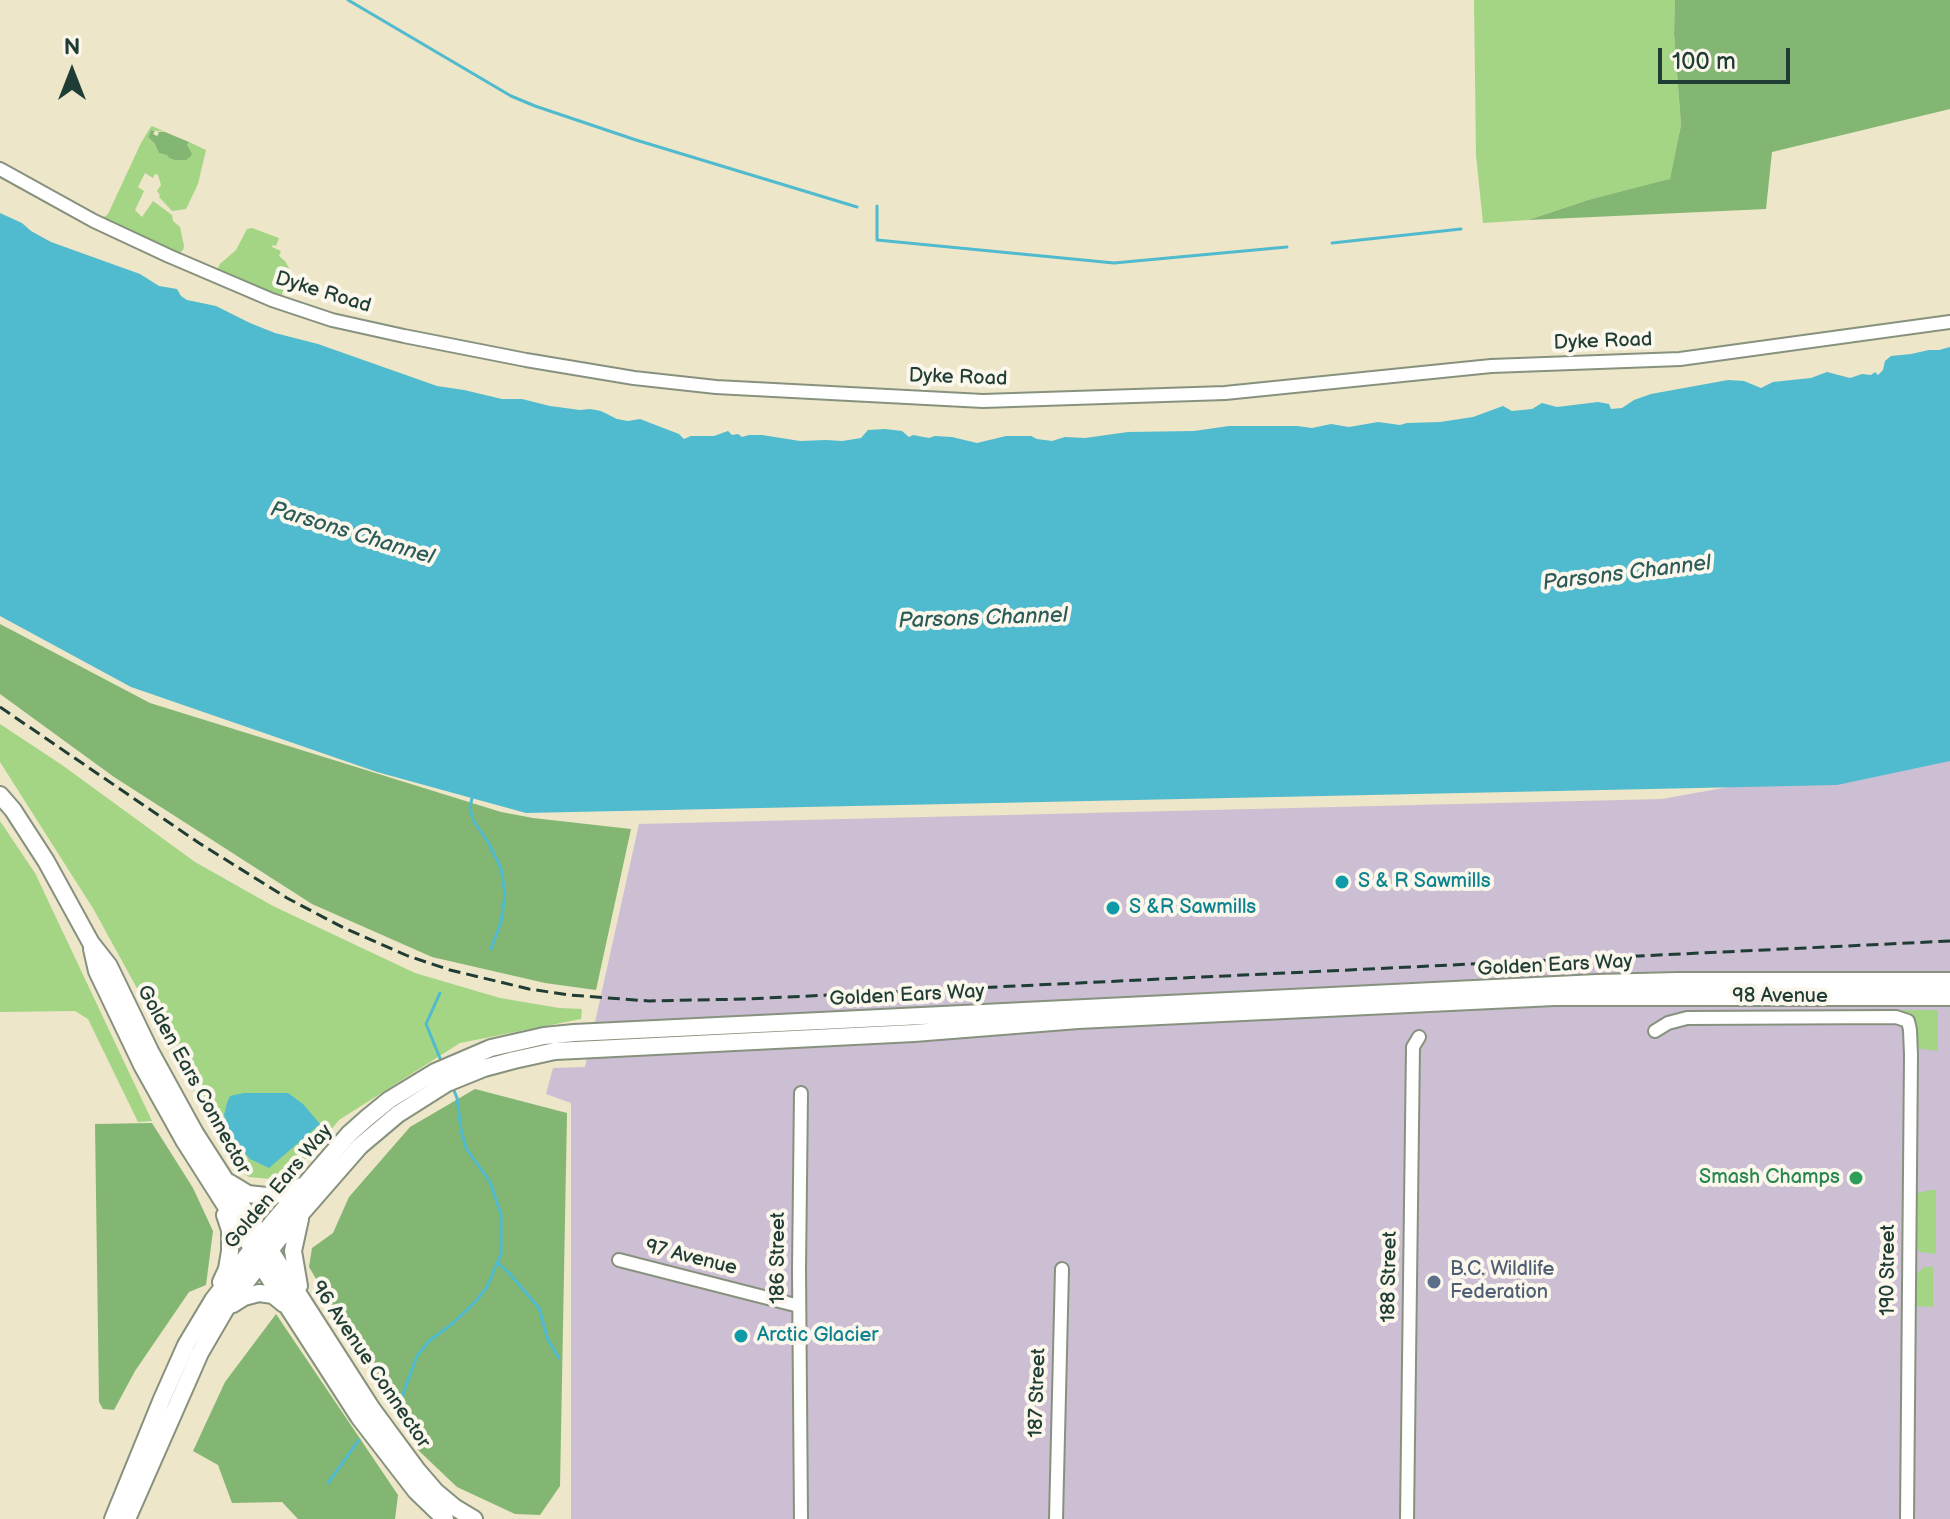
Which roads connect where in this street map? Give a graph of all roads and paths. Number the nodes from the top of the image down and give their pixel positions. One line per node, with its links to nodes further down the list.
1 (0, 169): 2 (street, Dyke Road)
2 (1950, 322)
3 (0, 795): 11 (main road, Golden Ears Connector)
4 (1950, 981): 10 (main road, Golden Ears Way)
5 (1950, 997): 10 (main road, Golden Ears Way)
6 (1908, 1021): 7 (street, 98 Avenue); 27 (street, 190 Street)
7 (1655, 1031)
8 (1419, 1037): 26 (street, 188 Street)
9 (801, 1093): 19 (street, 186 Street)
10 (394, 1107): 12 (main road, Golden Ears Way); 13 (main road, Golden Ears Way)
11 (221, 1186): 12 (main road); 14 (main road, Golden Ears Connector); 17 (main road)
12 (304, 1186): 14 (main road, Golden Ears Way)
13 (301, 1215): 14 (main road, Golden Ears Way); 18 (main road)
14 (261, 1250): 17 (main road, Golden Ears Way); 18 (main road, 96 Avenue Connector)
15 (619, 1260): 19 (street, 97 Avenue)
16 (1062, 1269): 25 (street, 187 Street)
17 (219, 1305): 18 (main road); 21 (main road, Golden Ears Way); 22 (main road, Golden Ears Way)
18 (297, 1306): 20 (main road, 96 Avenue Connector)
19 (799, 1306): 24 (street, 186 Street)
20 (447, 1516): 23 (main road, 96 Avenue Connector)
21 (113, 1519)
22 (127, 1519)
23 (474, 1519)
24 (801, 1519)
25 (1056, 1519)
26 (1407, 1519)
27 (1907, 1519)

